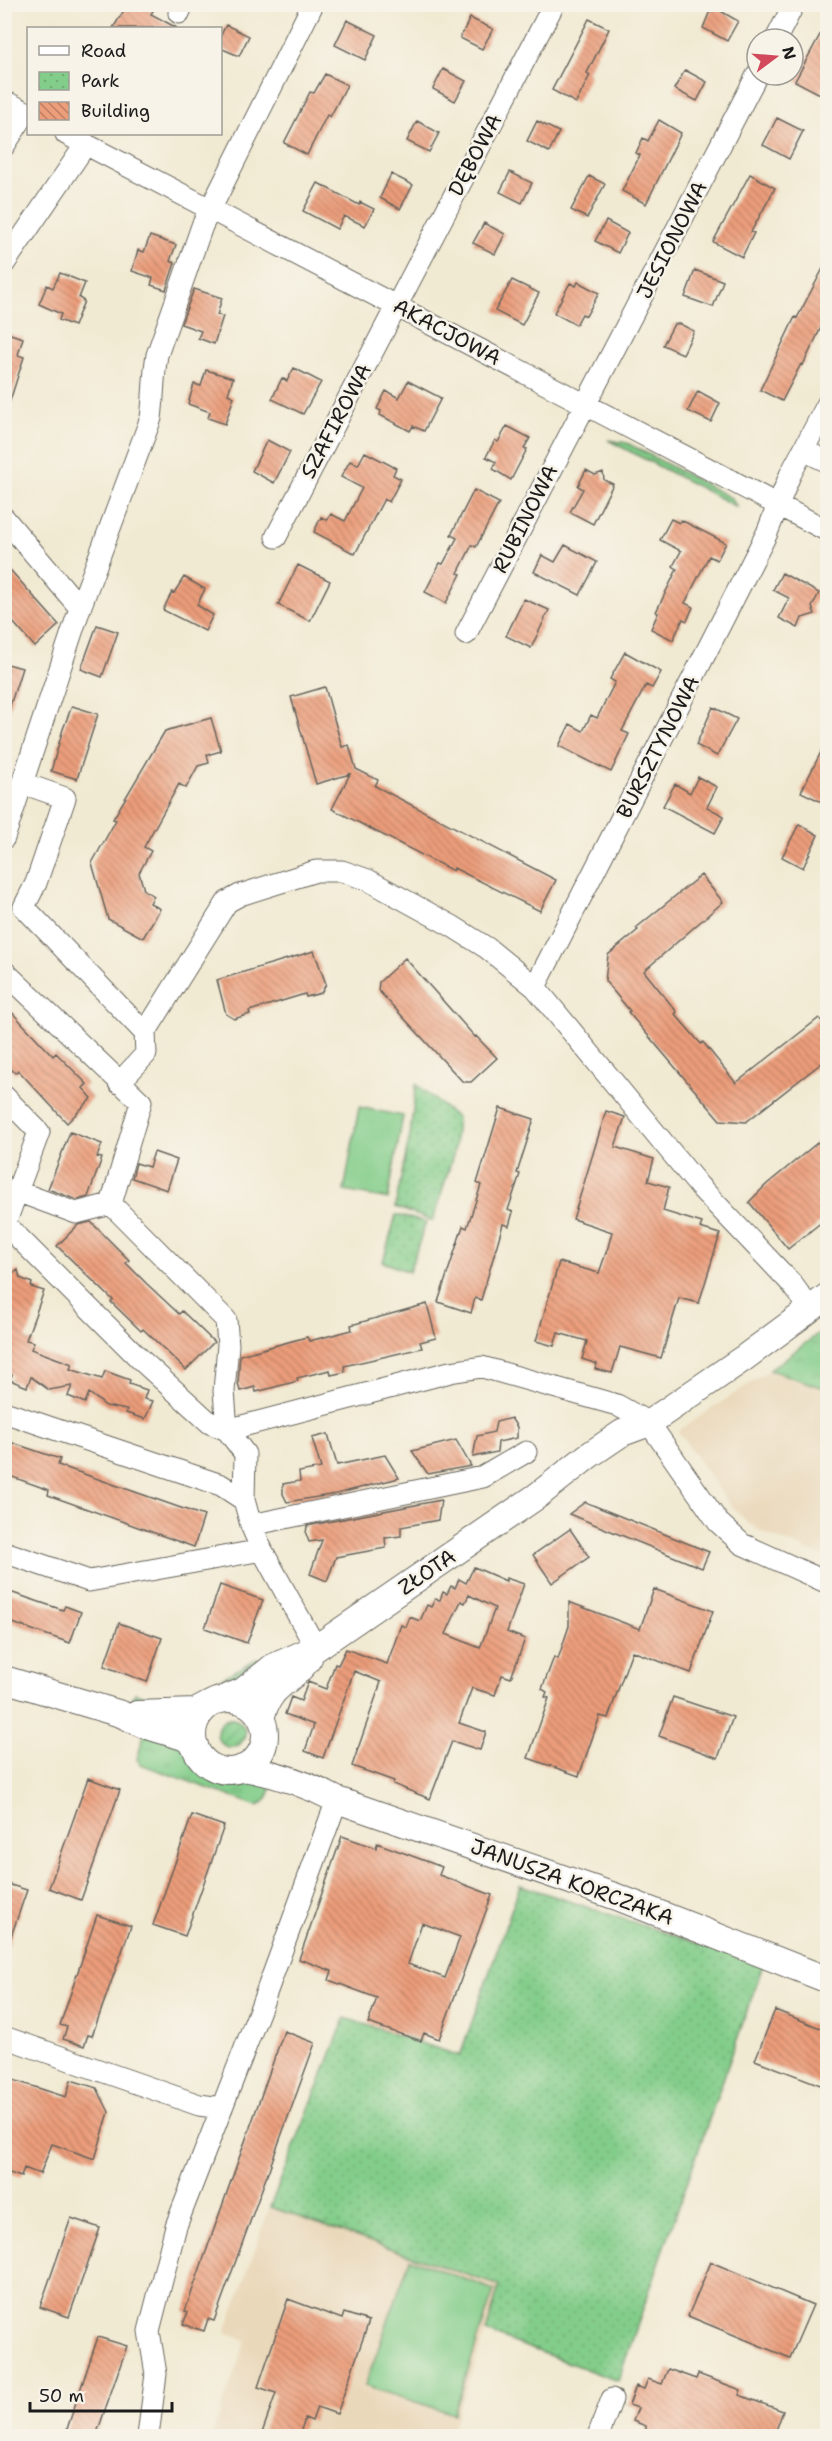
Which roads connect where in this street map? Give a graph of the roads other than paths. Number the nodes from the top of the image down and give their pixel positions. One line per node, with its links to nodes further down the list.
1 (313, 4): 11 (street)
2 (554, 4): 13 (street, DĘBOWA)
3 (794, 4): 4 (street)
4 (782, 27)
5 (751, 87): 15 (street, JESIONOWA)
6 (4, 101): 7 (street)
7 (27, 113): 10 (street)
8 (68, 135): 9 (street, AKACJOWA)
9 (86, 144): 11 (street, AKACJOWA); 12 (street)
10 (4, 146)
11 (210, 209): 13 (street, AKACJOWA); 22 (street)
12 (4, 264)
13 (396, 306): 15 (street, AKACJOWA); 21 (street, SZAFIROWA)
14 (828, 403): 16 (street, BURSZTYNOWA)
15 (585, 404): 18 (street, AKACJOWA); 23 (street, RUBINOWA)
16 (803, 450): 17 (street); 18 (street, BURSZTYNOWA)
17 (828, 462)
18 (778, 505): 20 (street, AKACJOWA); 27 (street, BURSZTYNOWA)
19 (4, 518): 22 (street)
20 (828, 531)
21 (276, 537)
22 (80, 608): 24 (street)
23 (466, 634)
24 (22, 783): 25 (street); 28 (street)
25 (4, 838)
26 (4, 971): 29 (street)
27 (535, 987): 28 (street); 34 (street)
28 (145, 1033): 29 (street)
29 (119, 1083): 32 (street)
30 (4, 1096): 31 (street)
31 (19, 1192): 32 (street); 33 (street)
32 (111, 1204): 37 (street)
33 (5, 1224): 37 (street)
34 (819, 1303): 36 (street, ZŁOTA)
35 (4, 1412): 39 (street)
36 (649, 1423): 37 (street); 43 (street); 44 (street, ZŁOTA)
37 (227, 1430): 39 (street)
38 (526, 1452): 40 (street)
39 (244, 1500): 40 (street)
40 (251, 1525): 41 (street)
41 (262, 1550): 42 (street); 44 (street)
42 (4, 1552)
43 (828, 1583)
44 (316, 1648): 46 (street, ZŁOTA); 48 (street, ZŁOTA)
45 (4, 1679): 47 (street, ZŁOTA)
46 (216, 1702): 47 (street, ZŁOTA); 48 (street); 49 (street)
47 (121, 1714): 49 (street, ZŁOTA)
48 (263, 1725): 50 (street); 51 (street, JANUSZA KORCZAKA)
49 (195, 1746): 50 (street)
50 (242, 1768): 51 (street, JANUSZA KORCZAKA)
51 (326, 1794): 52 (street, JANUSZA KORCZAKA); 54 (street)
52 (828, 1980)
53 (4, 2037): 54 (street)
54 (222, 2108): 56 (street)
55 (612, 2398): 57 (street)
56 (148, 2436)
57 (598, 2436)

